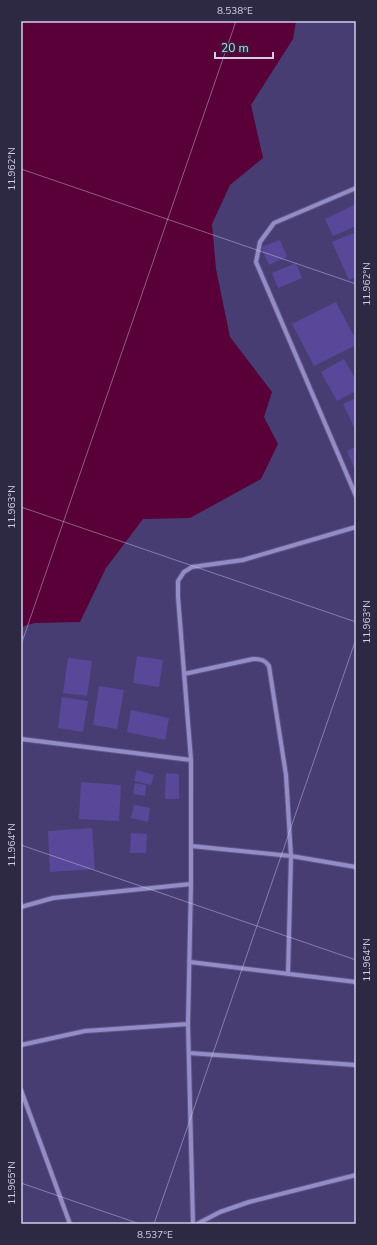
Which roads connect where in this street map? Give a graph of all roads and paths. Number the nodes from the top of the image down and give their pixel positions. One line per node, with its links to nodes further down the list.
1 (356, 188): 2 (street)
2 (356, 496)
3 (356, 526): 4 (street)
4 (184, 674): 6 (street); 8 (street)
5 (21, 739): 6 (street)
6 (191, 760): 7 (street)
7 (191, 846): 8 (street); 10 (street)
8 (291, 856): 9 (street); 13 (street)
9 (356, 867)
10 (191, 884): 11 (street); 12 (street)
11 (21, 907)
12 (190, 962): 13 (street); 15 (street)
13 (288, 974): 14 (street)
14 (356, 982)
15 (188, 1024): 16 (street); 17 (street)
16 (21, 1045)
17 (189, 1053): 18 (street); 22 (street)
18 (356, 1065)
19 (21, 1090): 21 (street)
20 (356, 1175): 23 (street)
21 (70, 1224)
22 (193, 1224)
23 (197, 1224)

